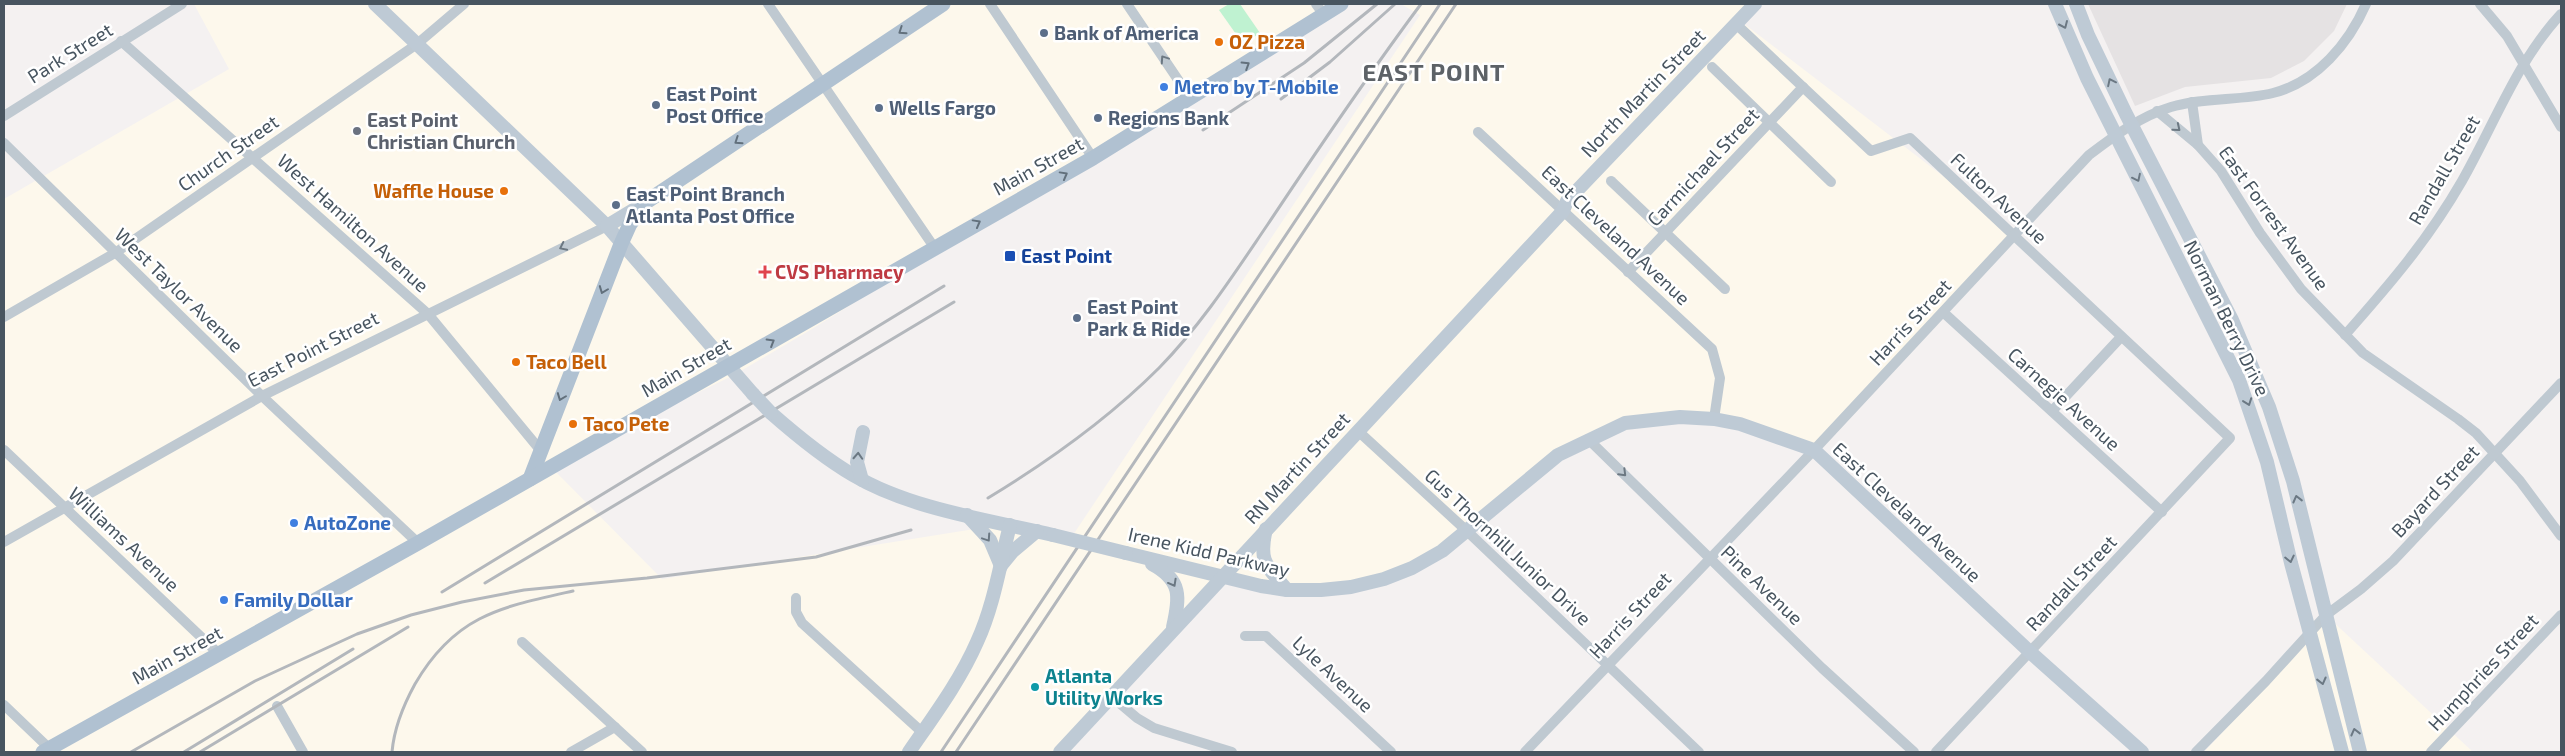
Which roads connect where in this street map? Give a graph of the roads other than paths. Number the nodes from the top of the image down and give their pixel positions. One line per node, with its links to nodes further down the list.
1 (182, 4): 17 (street, Park Street)
2 (375, 4): 18 (main road, Irene Kidd Parkway)
3 (464, 4): 18 (street, Church Street)
4 (768, 4): 21 (street)
5 (943, 4): 21 (main road, East Point Street, one-way to 21)
6 (990, 4): 35 (street)
7 (1127, 4): 23 (street, one-way to 7)
8 (1341, 4): 14 (main road, Main Street)
9 (1755, 4): 16 (main road, North Martin Street)
10 (2055, 4): 31 (main road, Norman Berry Drive, one-way to 31)
11 (2076, 4): 28 (main road, Norman Berry Drive, one-way to 11)
12 (2366, 4): 24 (street, Harris Street)
13 (2480, 4): 19 (street)
14 (1320, 9): 23 (main road, Main Street, one-way to 14)
15 (2561, 14): 19 (street, Randall Street)
16 (1736, 24): 22 (street, Fulton Avenue); 39 (main road, North Martin Street)
17 (121, 41): 26 (street, Park Street); 34 (street, West Hamilton Avenue)
18 (417, 44): 34 (street, Church Street); 40 (main road, Irene Kidd Parkway)
19 (2524, 66): 29 (street); 51 (street, Randall Street)
20 (1712, 67): 27 (street)
21 (823, 84): 38 (main road, East Point Street, one-way to 38); 44 (street)
22 (1803, 87): 27 (street, Carmichael Street); 42 (street, Fulton Avenue)
23 (1191, 99): 35 (main road, Main Street)
24 (2192, 102): 25 (street, Harris Street); 33 (street, East Forrest Avenue)
25 (2157, 111): 28 (street, Harris Street); 33 (street, East Forrest Avenue, one-way to 33)
26 (4, 116)
27 (1769, 123): 37 (street); 41 (street, Carmichael Street)
28 (2132, 126): 31 (street, Harris Street); 84 (main road, Norman Berry Drive, one-way to 28)
29 (2561, 127)
30 (1478, 132): 39 (street, East Cleveland Avenue)
31 (2116, 134): 42 (street, Harris Street); 87 (main road, Norman Berry Drive, one-way to 87)
32 (4, 143): 45 (street, West Taylor Avenue)
33 (2198, 145): 51 (street, East Forrest Avenue)
34 (253, 158): 45 (street, Church Street); 49 (street, West Hamilton Avenue)
35 (1093, 158): 44 (main road, Main Street, one-way to 35)
36 (1611, 181): 41 (street)
37 (1830, 182)
38 (646, 202): 40 (main road, East Point Street); 43 (main road, East Point Street)
39 (1563, 211): 46 (street, East Cleveland Avenue); 58 (main road, RN Martin Street)
40 (607, 226): 43 (main road, Irene Kidd Parkway); 49 (street, East Point Street, one-way to 49)
41 (1665, 233): 46 (street, Carmichael Street); 47 (street)
42 (2014, 236): 48 (street, Harris Street); 52 (street, Fulton Avenue)
43 (621, 244): 53 (main road, Irene Kidd Parkway); 64 (main road, East Point Street, one-way to 64)
44 (934, 247): 53 (main road, Main Street, one-way to 44)
45 (115, 253): 50 (street, Church Street); 55 (street, West Taylor Avenue)
46 (1628, 272): 57 (street, East Cleveland Avenue)
47 (1725, 289)
48 (1943, 312): 56 (street, Carnegie Avenue); 63 (street, Harris Street)
49 (428, 314): 55 (street, East Point Street); 64 (street, West Hamilton Avenue)
50 (4, 318)
51 (2345, 335): 65 (street, East Forrest Avenue)
52 (2121, 337): 56 (street); 60 (street, Fulton Avenue)
53 (729, 366): 66 (main road, Main Street); 67 (main road, Irene Kidd Parkway, bridge)
54 (2561, 383): 65 (street, Bayard Street)
55 (262, 396): 68 (street, East Point Street); 77 (street, West Taylor Avenue)
56 (2052, 411): 69 (street, Carnegie Avenue)
57 (1714, 419): 61 (main road, Irene Kidd Parkway); 63 (main road, East Cleveland Avenue)
58 (1358, 431): 72 (main road, RN Martin Street); 74 (street, Gus Thornhill Junior Drive)
59 (863, 432): 67 (main road, one-way to 59)
60 (2230, 438): 69 (street, Randall Street)
61 (1588, 439): 74 (main road, Irene Kidd Parkway); 79 (street, Pine Avenue, one-way to 79)
62 (4, 450): 68 (street, Williams Avenue)
63 (1814, 450): 79 (street, Harris Street); 90 (main road, East Cleveland Avenue)
64 (540, 451): 66 (main road, East Point Street)
65 (2495, 453): 75 (street, East Forrest Avenue); 84 (street, Bayard Street)
66 (530, 479): 77 (main road, Main Street)
67 (862, 480): 70 (main road, Irene Kidd Parkway)
68 (64, 507): 76 (street, East Point Street); 91 (street, Williams Avenue)
69 (2162, 512): 90 (street, Randall Street)
70 (967, 514): 71 (main road, Irene Kidd Parkway); 80 (main road, one-way to 80)
71 (1010, 525): 73 (main road, Irene Kidd Parkway); 80 (main road)
72 (1267, 528): 81 (main road, RN Martin Street); 82 (main road)
73 (1037, 531): 78 (main road, Irene Kidd Parkway, bridge); 80 (main road)
74 (1468, 532): 82 (main road, Irene Kidd Parkway); 92 (street, Gus Thornhill Junior Drive)
75 (2561, 536)
76 (4, 542)
77 (418, 543): 91 (main road, Main Street)
78 (1131, 554): 81 (main road, Irene Kidd Parkway); 86 (main road, one-way to 86)
79 (1709, 558): 92 (street, Harris Street); 108 (street, Pine Avenue)
80 (1001, 566): 97 (main road)
81 (1221, 577): 82 (main road, Irene Kidd Parkway); 86 (main road, RN Martin Street)
82 (1287, 590)
83 (796, 598): 97 (street)
84 (2326, 615): 87 (street, Bayard Street); 113 (main road, Norman Berry Drive, one-way to 84)
85 (2561, 615): 114 (street, Humphries Street)
86 (1172, 630): 93 (main road, RN Martin Street)
87 (2310, 633): 111 (street, Bayard Street); 112 (main road, Norman Berry Drive, one-way to 112)
88 (1245, 636): 105 (street, Lyle Avenue)
89 (522, 642): 96 (street)
90 (2030, 652): 109 (street, Randall Street); 110 (main road, East Cleveland Avenue)
91 (220, 654): 98 (main road, Main Street)
92 (1607, 665): 106 (street, Harris Street); 107 (street, Gus Thornhill Junior Drive)
93 (1111, 696): 103 (main road, RN Martin Street); 104 (street)
94 (4, 705): 98 (street)
95 (276, 706): 99 (street)
96 (615, 727): 100 (street); 101 (street)
97 (923, 733): 102 (main road)
98 (47, 750)
99 (303, 752)
100 (571, 752)
101 (642, 752)
102 (909, 752)
103 (1060, 752)
104 (1232, 752)
105 (1391, 752)
106 (1525, 752)
107 (1699, 752)
108 (1914, 752)
109 (1936, 752)
110 (2142, 752)
111 (2196, 752)
112 (2342, 752)
113 (2360, 752)
114 (2431, 752)

